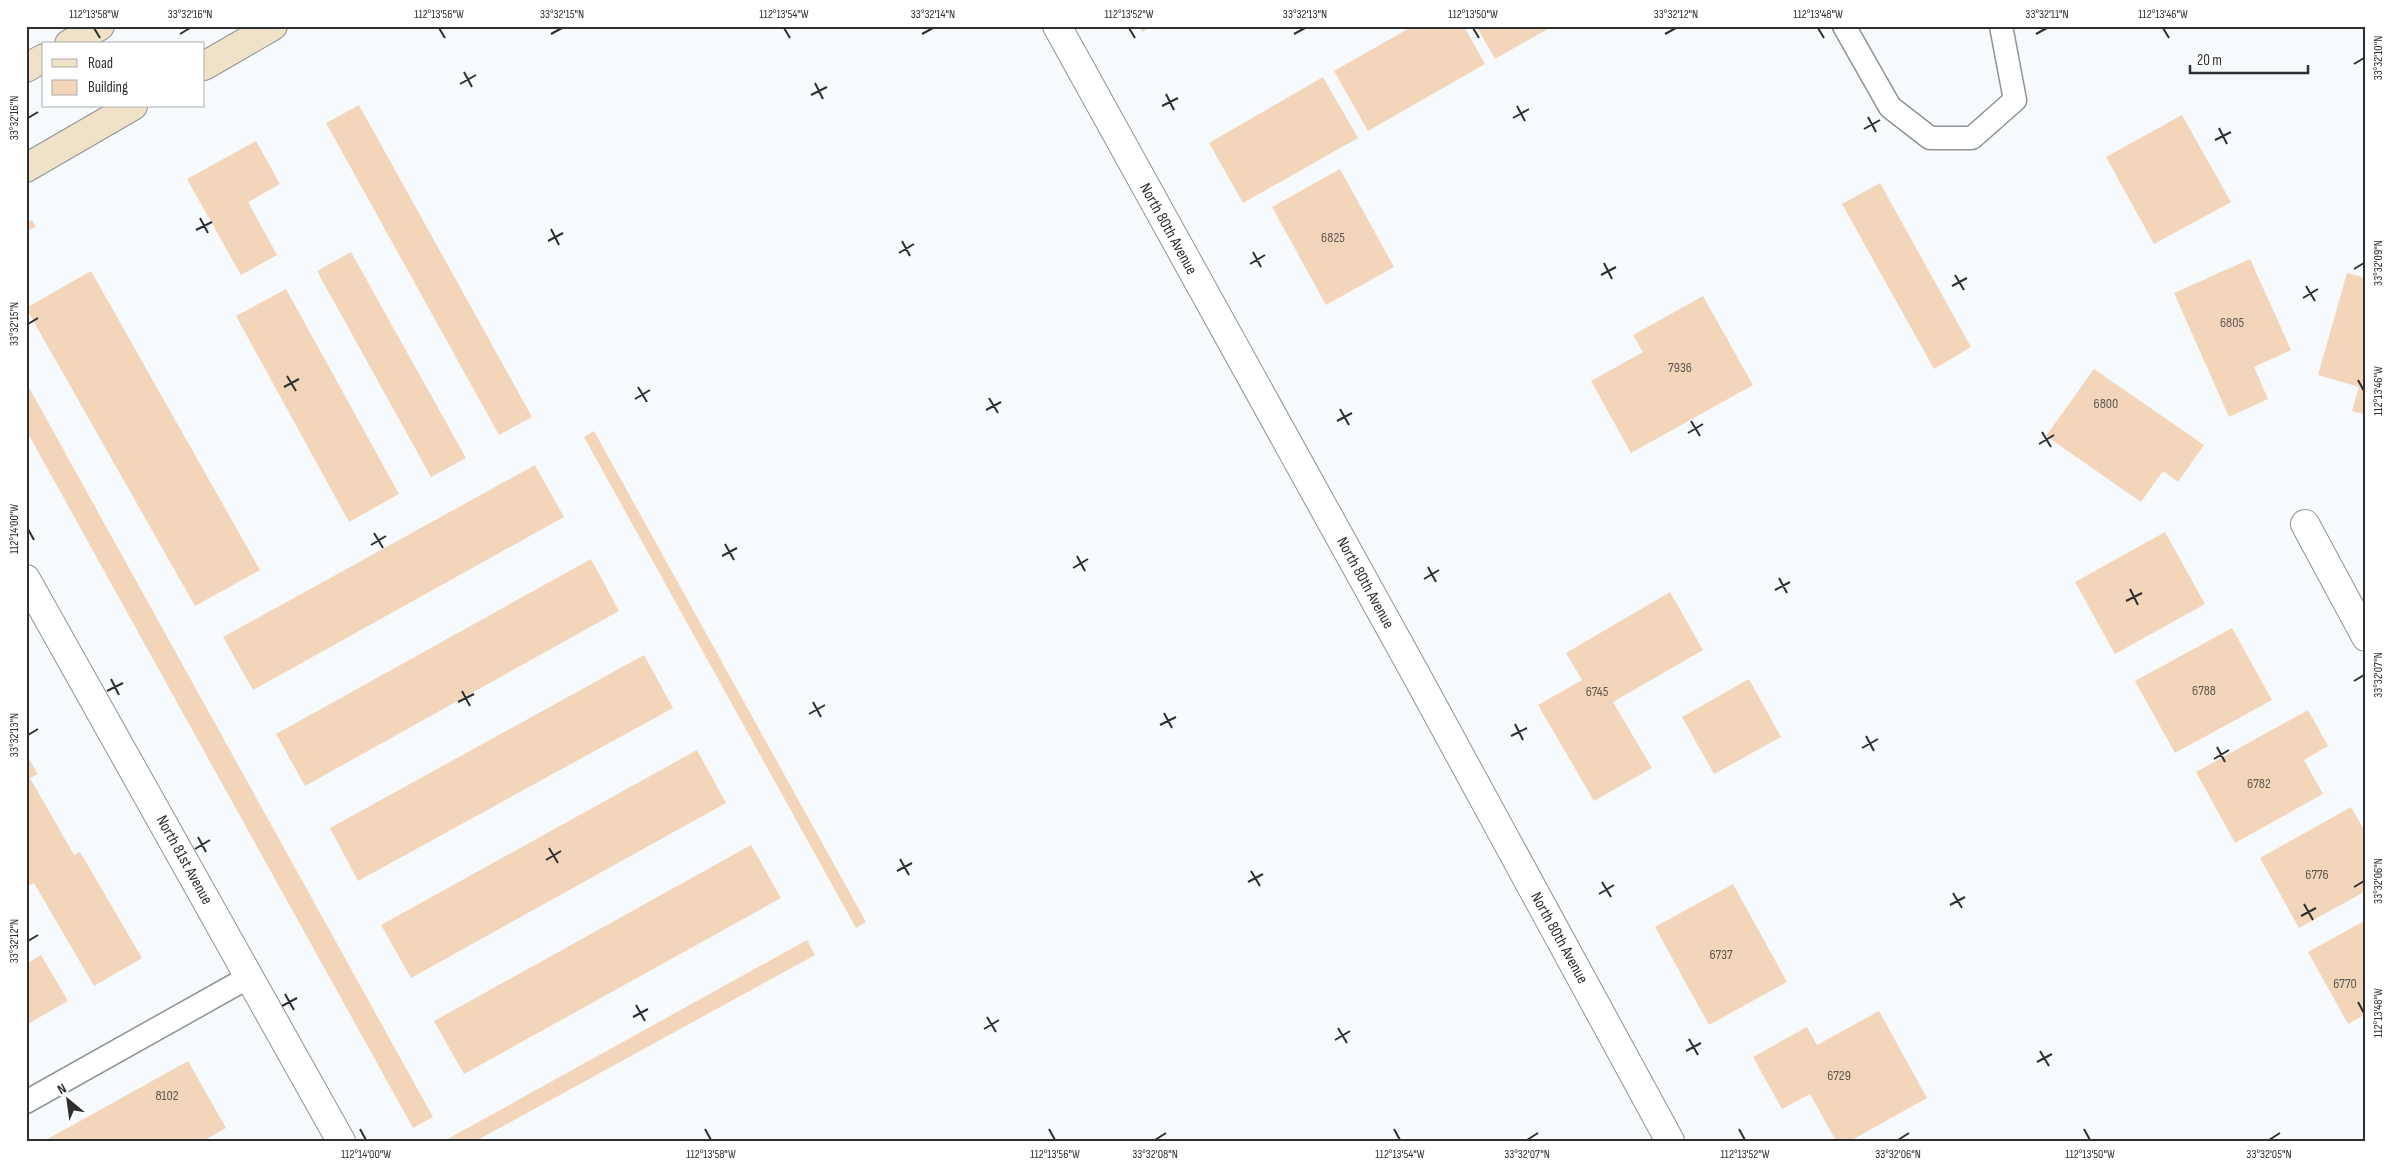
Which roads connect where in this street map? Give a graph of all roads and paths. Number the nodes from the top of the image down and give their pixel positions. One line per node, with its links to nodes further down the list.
1 (273, 26): 6 (main road)
2 (1057, 26): 16 (street, North 80th Avenue)
3 (1844, 26): 4 (lane)
4 (2001, 26)
5 (42, 59): 7 (main road)
6 (205, 65)
7 (26, 68)
8 (130, 108): 9 (main road)
9 (26, 168)
10 (2305, 524): 12 (street)
11 (26, 580): 13 (street, North 81st Avenue)
12 (2366, 637)
13 (249, 977): 14 (lane); 15 (street, North 81st Avenue)
14 (26, 1102)
15 (341, 1141)
16 (1670, 1141)

